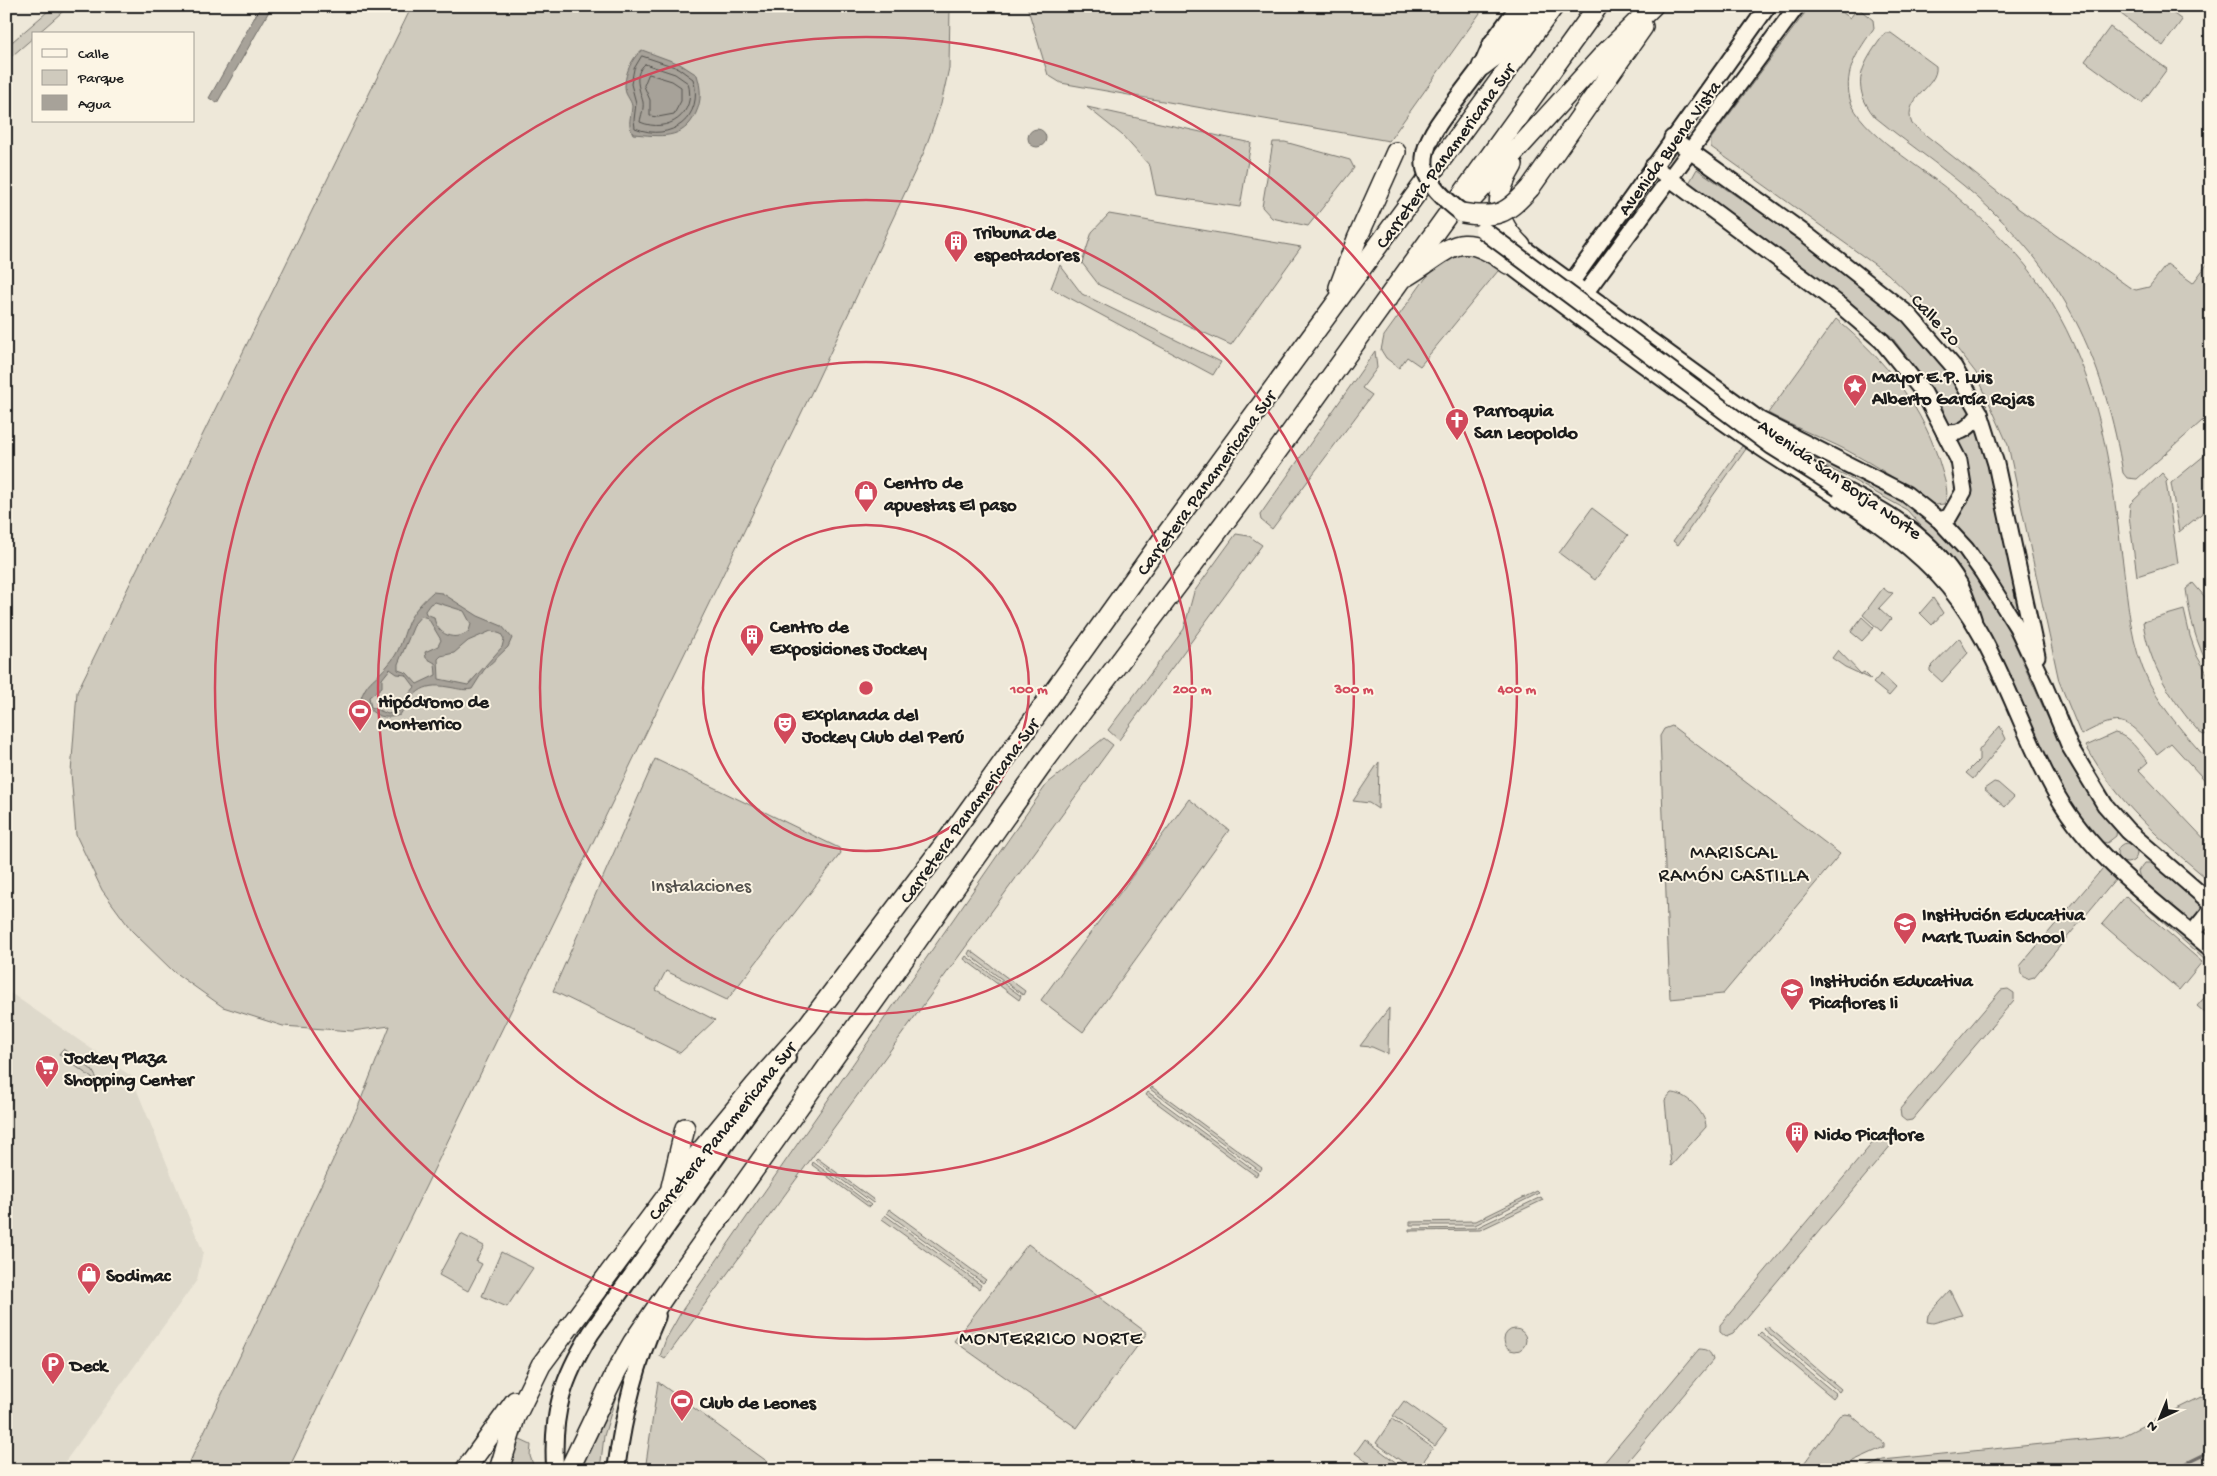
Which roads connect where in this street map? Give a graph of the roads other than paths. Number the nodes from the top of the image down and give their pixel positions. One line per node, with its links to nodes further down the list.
1 (1519, 6): 8 (main road)
2 (1532, 6): 8 (highway)
3 (1554, 6): 23 (highway, Carretera Panamericana Sur)
4 (1598, 6): 16 (highway, Carretera Panamericana Sur)
5 (1768, 6): 10 (main road, Avenida Buena Vista)
6 (1796, 6): 11 (main road, Avenida Buena Vista)
7 (1651, 8): 9 (highway); 15 (highway, bridge)
8 (1482, 66): 15 (main road, bridge)
9 (1533, 134): 16 (highway); 17 (highway)
10 (1672, 138): 11 (main road, Calle 20); 13 (main road, Avenida Buena Vista)
11 (1689, 150): 14 (main road, Avenida Buena Vista); 25 (main road, Calle 20)
12 (1396, 152): 23 (highway)
13 (1653, 166): 14 (main road); 20 (main road, Avenida Buena Vista)
14 (1670, 178): 21 (main road, Avenida Buena Vista); 26 (main road)
15 (1462, 214): 28 (main road, bridge)
16 (1436, 228): 19 (highway, Carretera Panamericana Sur)
17 (1521, 246): 20 (main road, Avenida San Borja Norte)
18 (1508, 264): 19 (highway); 22 (main road, Avenida San Borja Norte)
19 (1400, 280): 39 (highway, Carretera Panamericana Sur)
20 (1571, 284): 21 (main road, Avenida San Borja Norte); 22 (main road, Avenida Buena Vista)
21 (1585, 293): 24 (main road, Avenida Buena Vista); 27 (main road, Avenida San Borja Norte)
22 (1558, 302): 24 (main road, Avenida San Borja Norte)
23 (1334, 305): 36 (highway, Carretera Panamericana Sur)
24 (1571, 311): 28 (main road, Avenida San Borja Norte)
25 (1980, 413): 26 (main road); 29 (main road, Calle 20)
26 (1944, 432): 27 (main road)
27 (1939, 520): 29 (main road, Avenida San Borja Norte)
28 (1973, 620): 30 (main road, Avenida San Borja Norte)
29 (2043, 682): 32 (main road, Avenida San Borja Norte)
30 (2018, 716): 31 (main road); 34 (main road, Avenida San Borja Norte)
31 (2100, 863)
32 (2211, 903)
33 (2211, 910): 34 (main road)
34 (2192, 932): 35 (main road, Avenida San Borja Norte)
35 (2211, 949)
36 (807, 1026): 38 (highway, Carretera Panamericana Sur); 41 (main road)
37 (685, 1128): 38 (highway)
38 (670, 1190): 40 (highway, Carretera Panamericana Sur)
39 (670, 1288): 41 (highway, Carretera Panamericana Sur); 44 (main road)
40 (541, 1365): 42 (highway); 43 (highway, Carretera Panamericana Sur)
41 (562, 1468)
42 (465, 1470)
43 (498, 1470)
44 (616, 1470)

